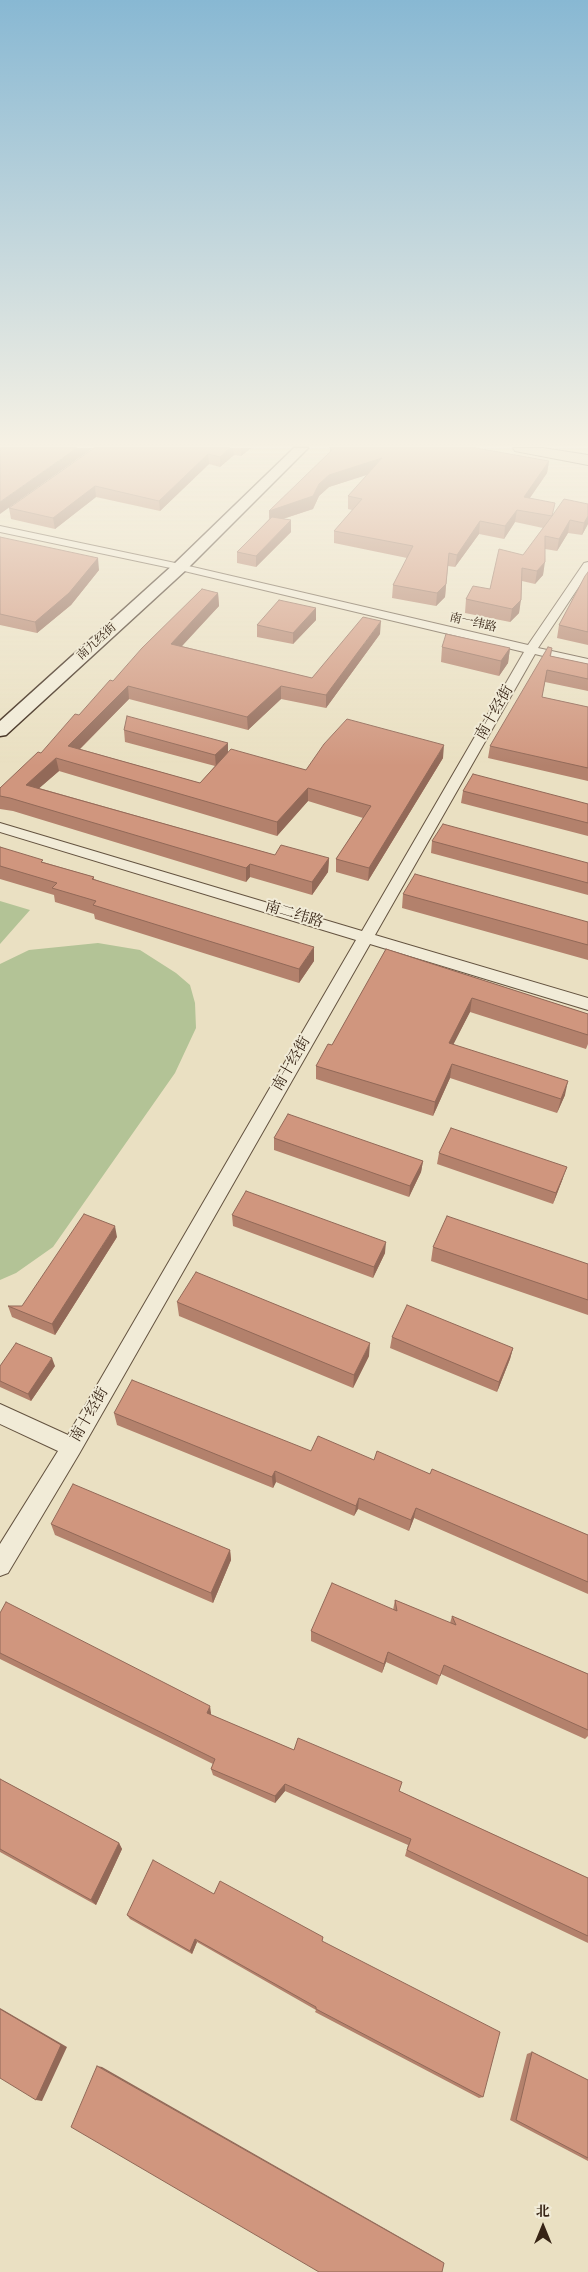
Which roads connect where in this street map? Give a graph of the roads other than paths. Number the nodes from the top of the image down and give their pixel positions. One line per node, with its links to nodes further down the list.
1 (119, 554): 4 (street, 南一纬路)
2 (193, 554): 4 (main road, 南九经街)
3 (588, 565): 5 (street, 南十经街)
4 (180, 567): 5 (street, 南一纬路); 7 (main road, 南九经街)
5 (531, 650): 6 (street, 南一纬路); 9 (street, 南十经街)
6 (588, 662)
7 (0, 731)
8 (0, 827): 9 (street, 南二纬路)
9 (366, 936): 10 (street, 南二纬路); 12 (street, 南十经街)
10 (588, 1004)
11 (0, 1414): 12 (street)
12 (72, 1447): 13 (street, 南十经街)
13 (0, 1565)

